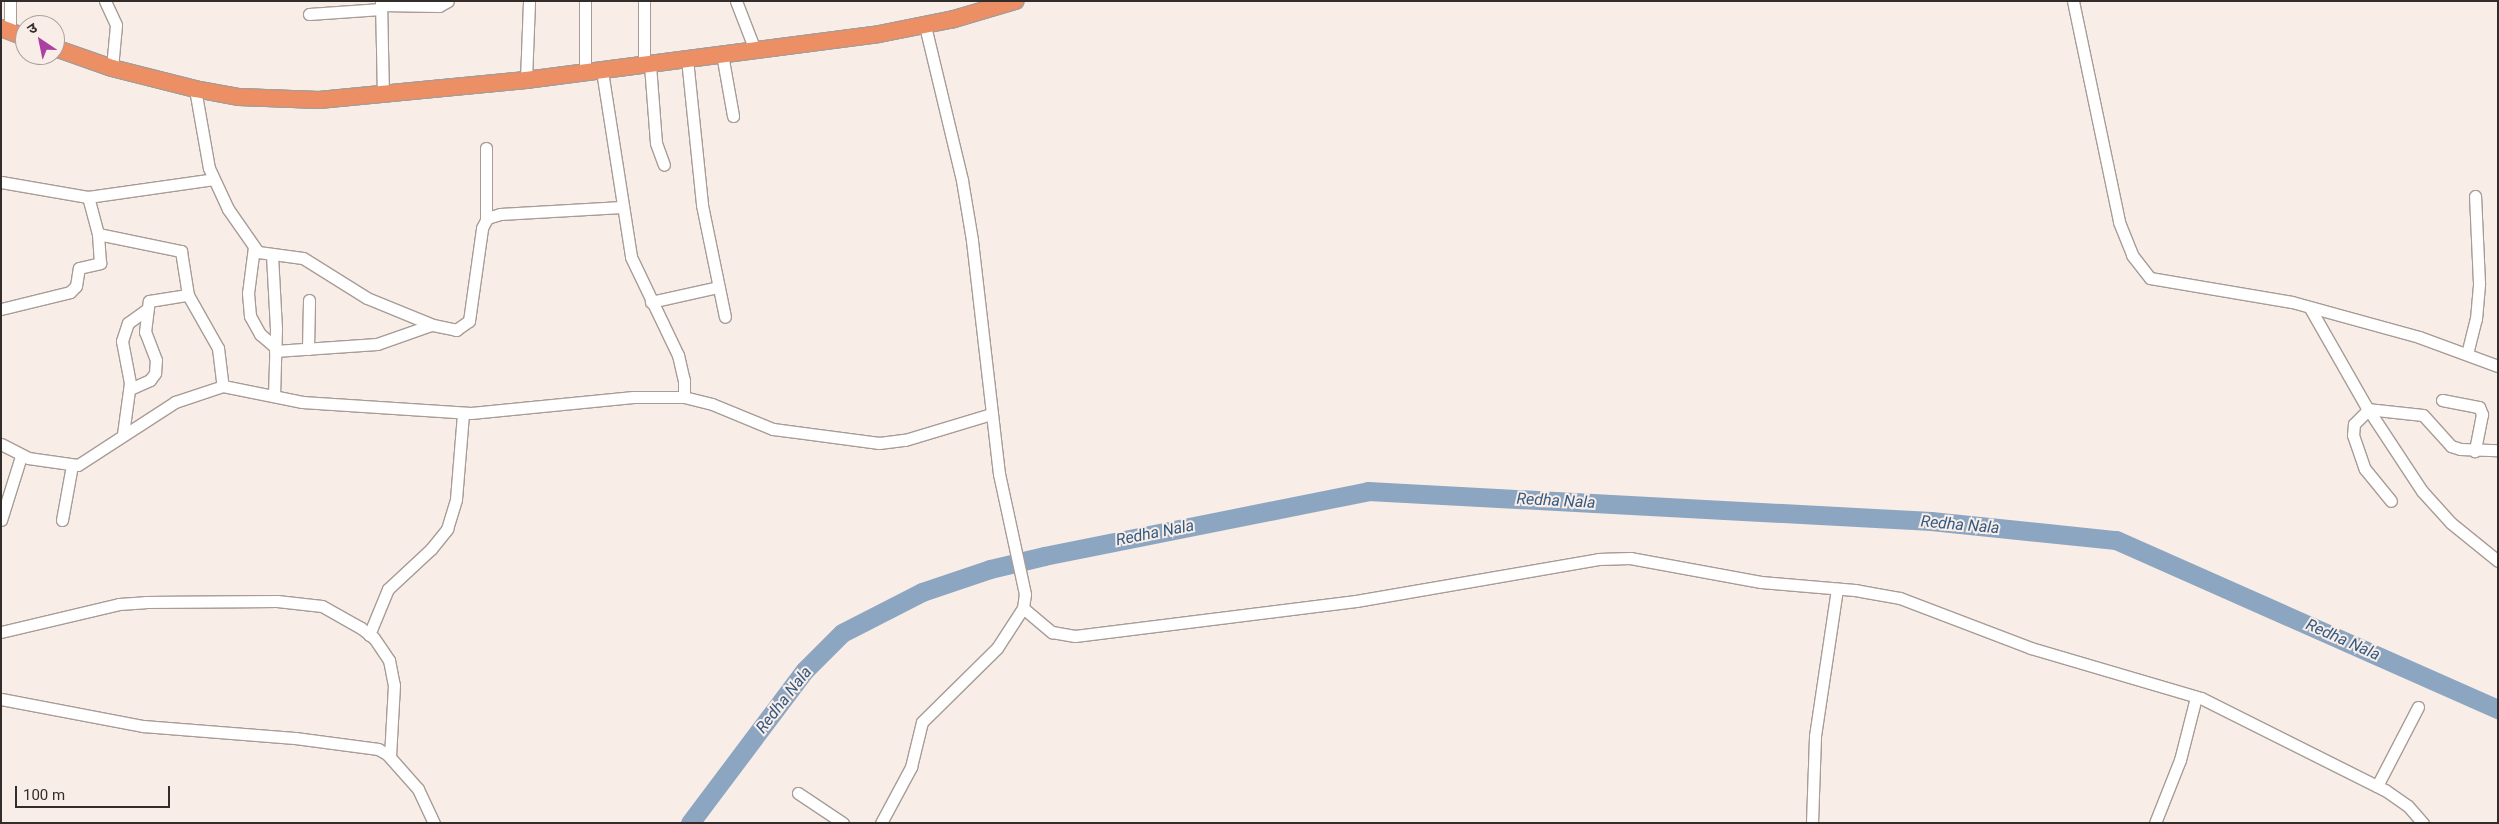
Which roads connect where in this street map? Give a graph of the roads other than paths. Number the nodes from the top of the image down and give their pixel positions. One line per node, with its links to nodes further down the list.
1 (10, 1): 13 (street)
2 (105, 1): 19 (street)
3 (448, 1): 10 (street)
4 (529, 1): 22 (street)
5 (586, 1): 21 (street)
6 (644, 1): 18 (street)
7 (736, 1): 14 (street)
8 (1015, 1): 12 (highway)
9 (2073, 1): 41 (street)
10 (381, 5): 11 (street); 24 (street)
11 (309, 14)
12 (925, 26): 14 (highway); 57 (street)
13 (12, 32)
14 (755, 50): 16 (highway)
15 (65, 52): 19 (highway)
16 (722, 54): 17 (highway); 25 (street)
17 (687, 59): 18 (highway); 37 (street)
18 (647, 65): 20 (highway); 27 (street)
19 (112, 68): 23 (highway)
20 (602, 71): 21 (highway); 32 (street)
21 (585, 73): 22 (highway)
22 (526, 80): 24 (highway)
23 (195, 89): 24 (highway); 28 (street)
24 (382, 95)
25 (733, 116)
26 (486, 148): 33 (street)
27 (664, 165)
28 (214, 179): 31 (street); 35 (street)
29 (1, 182): 31 (street)
30 (2475, 196): 48 (street)
31 (88, 197): 34 (street)
32 (622, 207): 33 (street); 40 (street)
33 (486, 220): 45 (street)
34 (98, 234): 38 (street); 43 (street)
35 (254, 248): 36 (street); 46 (street)
36 (272, 255): 45 (street); 46 (street)
37 (718, 286): 40 (street); 44 (street)
38 (188, 295): 42 (street); 50 (street)
39 (309, 300): 47 (street)
40 (651, 302): 53 (street)
41 (2310, 308): 48 (street); 55 (street)
42 (147, 309): 51 (street); 51 (street)
43 (1, 310)
44 (724, 317)
45 (431, 325): 47 (street)
46 (275, 349): 47 (street); 52 (street)
47 (308, 349)
48 (2466, 354): 49 (street)
49 (2498, 366)
50 (222, 386): 52 (street); 58 (street)
51 (130, 389): 58 (street)
52 (274, 396): 56 (street)
53 (684, 397): 56 (street); 57 (street)
54 (2442, 400): 61 (street)
55 (2368, 410): 61 (street); 64 (street); 68 (street)
56 (464, 412): 72 (street)
57 (991, 414): 70 (street)
58 (123, 434): 63 (street)
59 (1, 444): 62 (street)
60 (2498, 450): 61 (street)
61 (2475, 451)
62 (21, 456): 63 (street); 65 (street)
63 (72, 465): 67 (street)
64 (2391, 501)
65 (5, 504): 66 (street)
66 (1, 520)
67 (62, 520)
68 (2498, 561)
69 (1836, 589): 70 (street); 73 (street); 82 (street)
70 (1023, 608): 81 (street)
71 (1, 632): 72 (street)
72 (369, 635): 76 (street)
73 (2196, 697): 77 (street); 83 (street)
74 (1, 699): 76 (street)
75 (2418, 707): 77 (street)
76 (390, 757): 79 (street)
77 (2376, 786): 84 (street)
78 (798, 792): 80 (street)
79 (434, 823)
80 (843, 823)
81 (881, 823)
82 (1812, 823)
83 (2155, 823)
84 (2423, 823)

